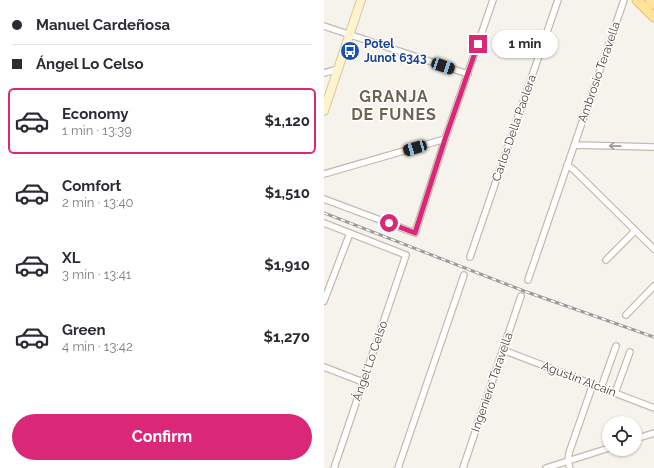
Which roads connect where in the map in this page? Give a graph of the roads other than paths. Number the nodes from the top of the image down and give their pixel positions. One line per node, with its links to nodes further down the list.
1 (361, 0): 10 (main road)
2 (493, 0): 13 (street)
3 (558, 0): 25 (street, Carlos Della Paolera)
4 (624, 0): 16 (street, Ambrosio Teravella)
5 (637, 0): 8 (main road)
6 (650, 0): 7 (main road)
7 (654, 4)
8 (654, 17)
9 (324, 26): 10 (street)
10 (349, 35): 11 (main road); 13 (street)
11 (338, 69): 12 (street); 14 (main road)
12 (324, 73)
13 (468, 74): 15 (street)
14 (324, 111)
15 (445, 139): 19 (street); 20 (street)
16 (575, 145): 17 (street, one-way to 16); 18 (street)
17 (654, 147)
18 (567, 165): 22 (street); 28 (street)
19 (324, 174)
20 (324, 198)
21 (324, 223): 23 (street)
22 (635, 230): 24 (street); 26 (street)
23 (350, 233): 31 (street); 37 (street, Ángel Lo Celso)
24 (654, 249)
25 (470, 257)
26 (606, 260)
27 (464, 275): 47 (street)
28 (528, 280)
29 (654, 286): 32 (street)
30 (522, 296): 34 (street, Ingeniero Taravella)
31 (324, 301)
32 (626, 316)
33 (616, 346): 39 (street)
34 (503, 350): 38 (street, Agustín Alcain); 48 (street, Ingeniero Taravella)
35 (630, 352): 40 (street)
36 (324, 367): 37 (street)
37 (363, 382): 46 (street, Ángel Lo Celso)
38 (593, 384): 39 (street, Agustín Alcain); 45 (street)
39 (601, 388): 40 (street, Agustín Alcain)
40 (615, 393): 41 (street, Agustín Alcain)
41 (654, 408)
42 (654, 434): 43 (street)
43 (642, 438)
44 (602, 450): 45 (street)
45 (568, 461): 49 (street); 50 (street)
46 (334, 468)
47 (398, 468)
48 (463, 468)
49 (546, 468)
50 (570, 468)

